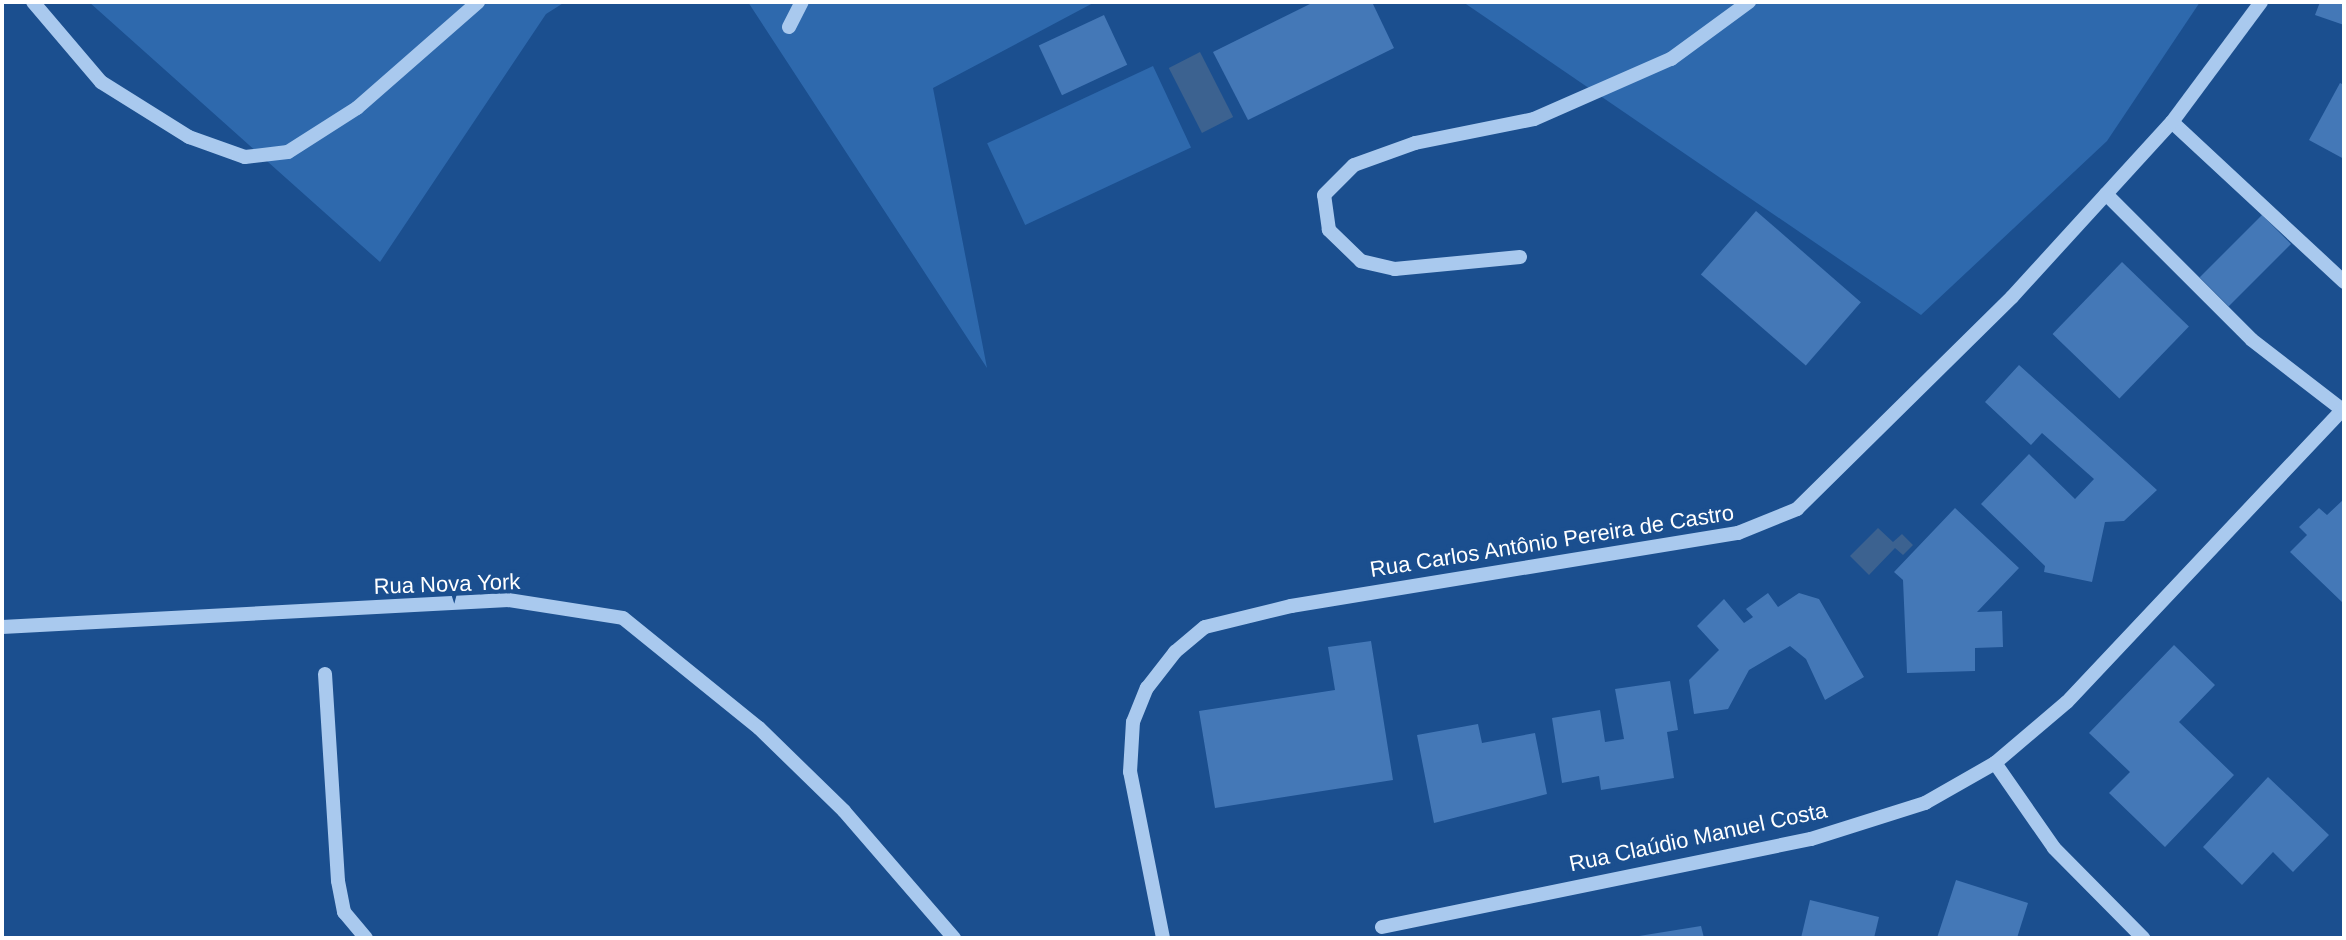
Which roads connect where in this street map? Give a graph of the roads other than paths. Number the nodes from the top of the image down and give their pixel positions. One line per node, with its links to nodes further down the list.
1 (33, 2): 2 (street)
2 (478, 2)
3 (802, 2): 6 (street)
4 (1749, 2): 9 (street)
5 (2261, 2): 7 (street, Rua Carlos Antônio Pereira de Castro)
6 (789, 27)
7 (2172, 122): 8 (street, Rua Carlos Antônio Pereira de Castro); 10 (street)
8 (2106, 194): 11 (street); 18 (street, Rua Carlos Antônio Pereira de Castro)
9 (1520, 257)
10 (2344, 282)
11 (2343, 410): 14 (street, Rua Claúdio Manuel Costa)
12 (2, 627): 17 (street, Rua Nova York)
13 (325, 674): 16 (street)
14 (1995, 763): 15 (street, Rua Claúdio Manuel Costa); 19 (street)
15 (1382, 927)
16 (366, 938)
17 (954, 938)
18 (1163, 938)
19 (2143, 938)

